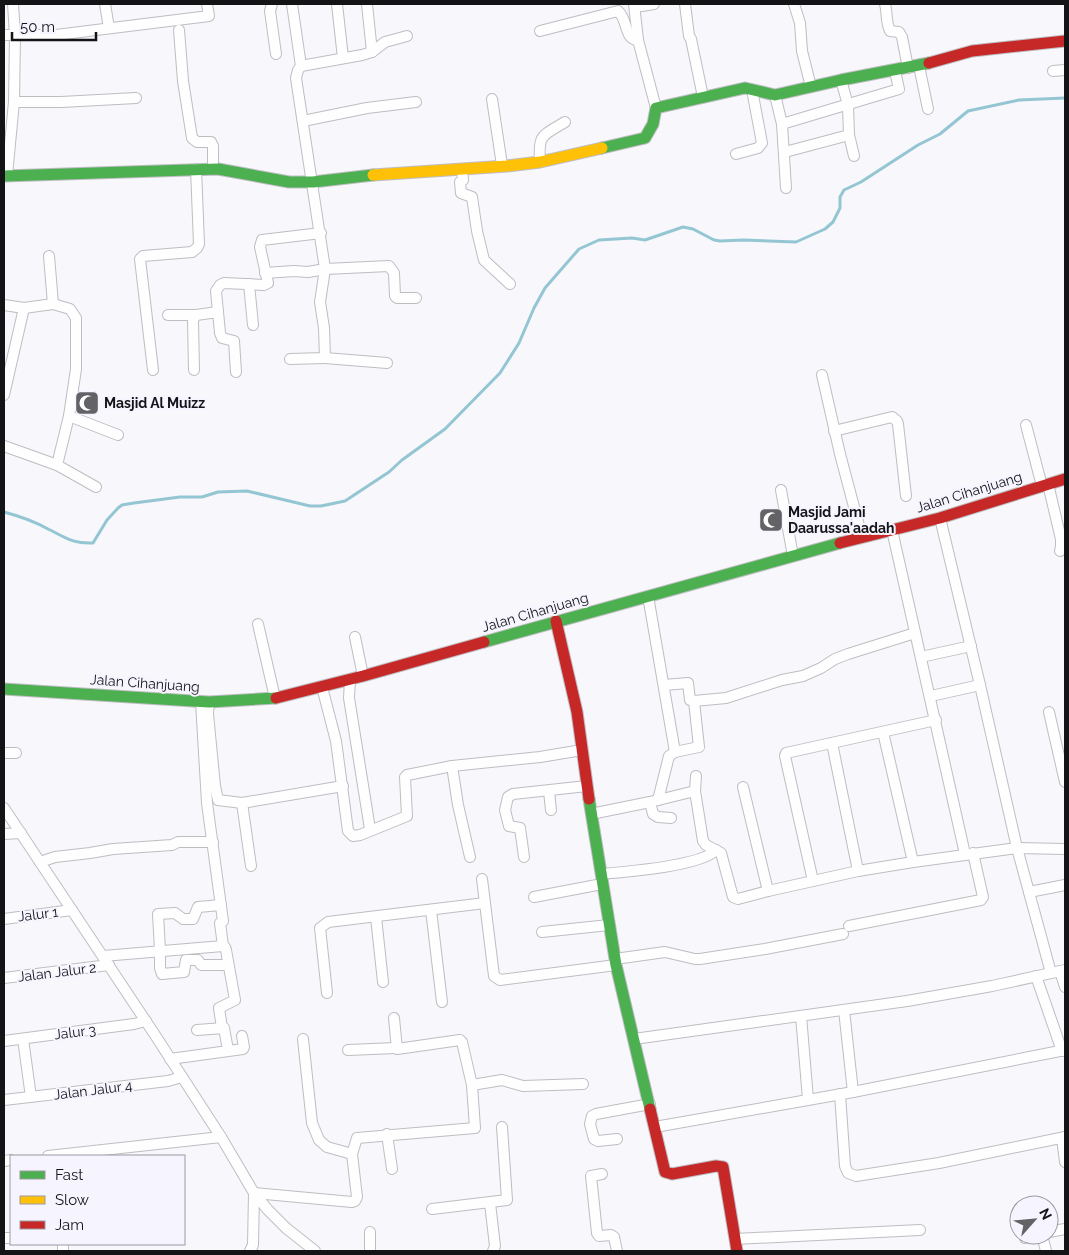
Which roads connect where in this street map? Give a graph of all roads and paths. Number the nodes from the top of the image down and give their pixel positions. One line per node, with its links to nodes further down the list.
1 (13, 4): 16 (street)
2 (105, 4): 13 (street)
3 (207, 4): 13 (street)
4 (272, 4): 21 (street)
5 (292, 4): 23 (street)
6 (337, 4): 22 (street)
7 (367, 4): 20 (street)
8 (654, 4): 12 (street)
9 (685, 4): 32 (street)
10 (794, 4): 29 (street)
11 (885, 4): 24 (street)
12 (634, 5): 18 (street)
13 (109, 28): 16 (street)
14 (178, 30): 49 (street)
15 (540, 31): 18 (street)
16 (9, 35): 35 (street)
17 (408, 36): 20 (street)
18 (638, 40): 38 (street)
19 (1065, 42): 24 (street)
20 (372, 52): 22 (street)
21 (276, 54)
22 (342, 58): 23 (street)
23 (301, 66): 40 (street)
24 (913, 67): 26 (street); 39 (street)
25 (1065, 70): 27 (street)
26 (895, 71): 28 (street); 37 (street)
27 (1053, 71)
28 (841, 80): 29 (street); 37 (street)
29 (811, 87): 31 (street)
30 (752, 90): 31 (street); 32 (street); 45 (street)
31 (775, 95): 42 (street)
32 (703, 97): 38 (street)
33 (136, 98): 35 (street)
34 (492, 99): 48 (street)
35 (14, 102): 52 (street)
36 (416, 102): 40 (street)
37 (848, 105): 42 (street); 43 (street)
38 (656, 108): 47 (street)
39 (928, 109)
40 (303, 121): 53 (street)
41 (564, 122): 47 (street)
42 (782, 124): 44 (street)
43 (849, 135): 44 (street); 46 (street)
44 (785, 152): 54 (street)
45 (736, 154)
46 (854, 156)
47 (540, 162): 48 (street)
48 (502, 166): 51 (street)
49 (213, 169): 50 (street); 53 (street)
50 (196, 170): 52 (street); 72 (street)
51 (462, 170): 53 (street); 60 (street)
52 (6, 176)
53 (313, 182): 55 (street)
54 (786, 188)
55 (321, 233): 57 (street); 58 (street)
56 (49, 256): 62 (street)
57 (325, 269): 58 (street); 61 (street); 69 (street)
58 (265, 273): 59 (street)
59 (249, 284): 65 (street); 68 (street)
60 (510, 284)
61 (416, 298)
62 (53, 304): 64 (street); 77 (street)
63 (4, 305): 64 (street)
64 (24, 308): 76 (street)
65 (218, 312): 67 (street); 74 (street)
66 (168, 315): 67 (street)
67 (196, 315): 73 (street)
68 (253, 325)
69 (325, 358): 70 (street); 71 (street)
70 (290, 359)
71 (387, 363)
72 (153, 370)
73 (194, 370)
74 (236, 372)
75 (822, 375): 79 (street)
76 (4, 395)
77 (69, 416): 80 (street); 82 (street)
78 (1026, 425): 84 (street)
79 (834, 431): 87 (street); 90 (street)
80 (118, 435)
81 (4, 446): 82 (street)
82 (56, 466): 85 (street)
83 (1065, 479): 84 (street, Jalan Cihanjuang)
84 (1045, 485): 88 (street, Jalan Cihanjuang); 91 (street)
85 (96, 487)
86 (781, 490): 92 (street)
87 (906, 496)
88 (940, 518): 89 (street, Jalan Cihanjuang); 98 (street)
89 (892, 530): 90 (street, Jalan Cihanjuang); 96 (street)
90 (862, 537): 92 (street, Jalan Cihanjuang)
91 (1062, 548)
92 (793, 556): 93 (street, Jalan Cihanjuang)
93 (648, 596): 94 (street, Jalan Cihanjuang); 102 (street)
94 (556, 621): 100 (street, Jalan Cihanjuang); 114 (street)
95 (258, 624): 107 (street)
96 (915, 633): 99 (street); 108 (street)
97 (355, 637): 100 (street)
98 (970, 646): 99 (street); 103 (street)
99 (921, 658): 106 (street)
100 (363, 676): 101 (street, Jalan Cihanjuang)
101 (350, 680): 104 (street, Jalan Cihanjuang); 132 (street)
102 (664, 685): 108 (street); 115 (street)
103 (980, 685): 106 (street); 136 (street)
104 (322, 687): 107 (street, Jalan Cihanjuang); 121 (street)
105 (4, 689): 109 (street, Jalan Cihanjuang)
106 (930, 696): 111 (street)
107 (275, 698): 109 (street, Jalan Cihanjuang)
108 (694, 701): 115 (street)
109 (205, 702): 127 (street); 135 (street)
110 (1049, 712): 120 (street)
111 (936, 720): 112 (street); 139 (street)
112 (883, 732): 113 (street); 143 (street)
113 (832, 742): 145 (street); 148 (street)
114 (582, 750): 118 (street); 122 (street)
115 (675, 752): 126 (street)
116 (4, 753): 117 (street)
117 (16, 753)
118 (452, 766): 132 (street); 141 (street)
119 (696, 776): 125 (street)
120 (1065, 782)
121 (343, 786): 127 (street); 132 (street)
122 (587, 786): 124 (street); 130 (street)
123 (743, 787): 150 (street)
124 (549, 791): 129 (street); 140 (street)
125 (695, 791): 126 (street); 138 (street)
126 (654, 801): 130 (street); 131 (street)
127 (242, 803): 144 (street)
128 (4, 808): 133 (street)
129 (551, 810)
130 (591, 814): 147 (street)
131 (671, 818)
132 (370, 829)
133 (21, 833): 134 (street); 142 (street)
134 (4, 834)
135 (212, 842): 142 (street); 154 (street)
136 (1017, 848): 137 (street); 139 (street); 151 (street)
137 (1065, 849)
138 (716, 850): 147 (street); 150 (street)
139 (969, 853): 143 (street); 164 (street)
140 (524, 857)
141 (470, 858)
142 (40, 862): 155 (street)
143 (913, 862): 145 (street)
144 (251, 866)
145 (858, 871): 148 (street)
146 (482, 879): 153 (street)
147 (601, 879): 152 (street); 159 (street)
148 (813, 881): 150 (street)
149 (1065, 885): 151 (street)
150 (768, 891)
151 (1029, 892): 167 (street)
152 (534, 896)
153 (485, 903): 156 (street); 164 (street)
154 (221, 904): 161 (street); 162 (street)
155 (72, 910): 158 (street, Jalur 1); 163 (street)
156 (431, 910): 157 (street); 173 (street)
157 (376, 917): 170 (street); 172 (street)
158 (4, 918)
159 (609, 925): 160 (street); 164 (street)
160 (542, 932)
161 (223, 946): 162 (street); 166 (street)
162 (160, 950): 163 (street); 166 (street)
163 (103, 956): 165 (street)
164 (616, 962): 183 (street)
165 (109, 965): 169 (street, Jalan Jalur 2); 177 (street)
166 (228, 965): 178 (street)
167 (1059, 971): 168 (street); 171 (street)
168 (1036, 976): 174 (street); 188 (street)
169 (4, 978)
170 (383, 982)
171 (1065, 987)
172 (327, 993)
173 (442, 1002)
174 (844, 1010): 175 (street); 193 (street)
175 (801, 1016): 183 (street); 196 (street)
176 (394, 1018): 185 (street)
177 (146, 1021): 181 (street, Jalur 3); 189 (street)
178 (222, 1028): 179 (street); 186 (street)
179 (197, 1030)
180 (242, 1036): 186 (street)
181 (23, 1038): 184 (street, Jalur 3); 195 (street)
182 (303, 1039): 205 (street)
183 (634, 1039): 198 (street)
184 (4, 1040)
185 (396, 1048): 187 (street); 192 (street)
186 (228, 1050): 189 (street)
187 (348, 1050)
188 (1064, 1051): 193 (street)
189 (170, 1059): 190 (street)
190 (182, 1077): 195 (street, Jalan Jalur 4); 202 (street)
191 (583, 1084): 192 (street)
192 (472, 1086): 201 (street)
193 (853, 1092): 194 (street)
194 (840, 1094): 196 (street); 203 (street)
195 (31, 1097): 197 (street, Jalan Jalur 4)
196 (808, 1099): 200 (street)
197 (4, 1100)
198 (650, 1104): 200 (street); 204 (street)
199 (502, 1127): 211 (street)
200 (655, 1127): 215 (street)
201 (387, 1134): 205 (street); 208 (street)
202 (221, 1137): 206 (street); 210 (street)
203 (1063, 1137): 207 (street)
204 (617, 1139)
205 (352, 1154): 210 (street)
206 (57, 1155)
207 (1065, 1162)
208 (392, 1169)
209 (602, 1174): 220 (street)
210 (254, 1193): 216 (street); 217 (street)
211 (490, 1203): 212 (street); 219 (street)
212 (432, 1209)
213 (920, 1230): 215 (street)
214 (370, 1232): 218 (street)
215 (735, 1239): 221 (street)
216 (250, 1251)
217 (315, 1251)
218 (370, 1251)
219 (493, 1251)
220 (617, 1251)
221 (737, 1251)

